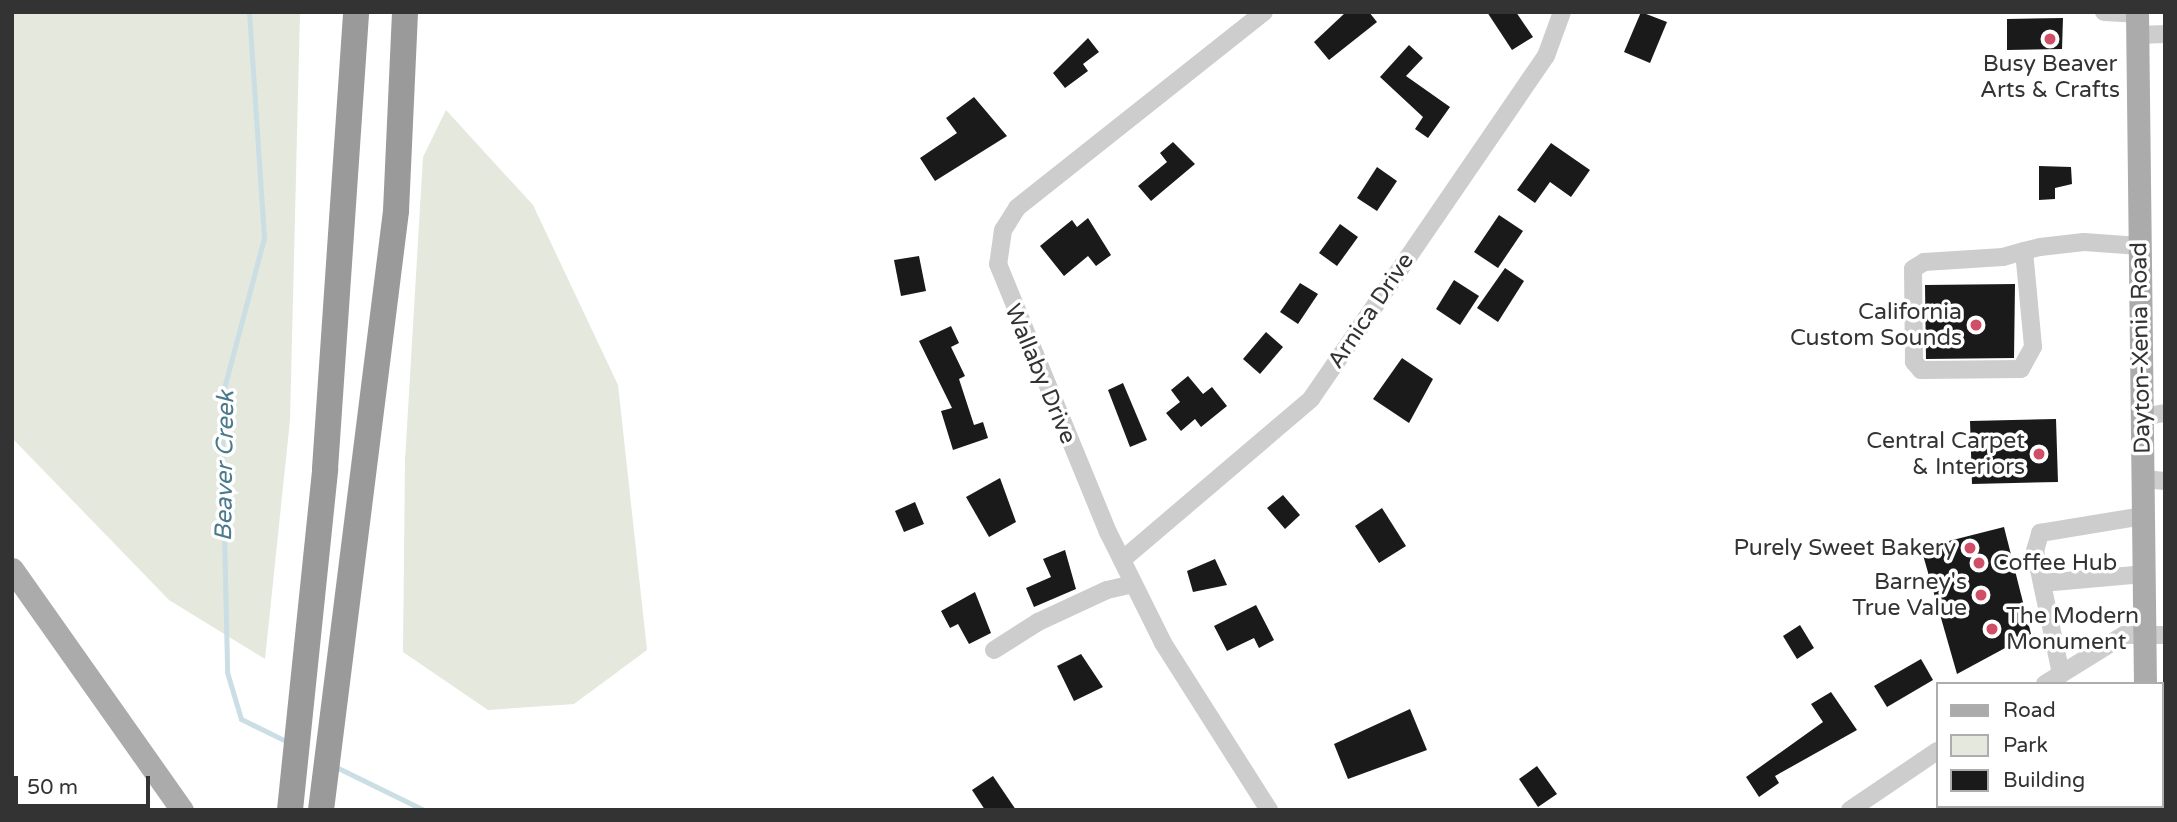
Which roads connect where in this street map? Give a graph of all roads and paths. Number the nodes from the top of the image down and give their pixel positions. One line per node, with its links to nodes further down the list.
1 (356, 12): 25 (highway)
2 (405, 12): 26 (highway)
3 (1264, 12): 14 (street, Wallaby Drive)
4 (1562, 12): 14 (street, Arnica Drive)
5 (2104, 12): 6 (street)
6 (2138, 20): 7 (street); 8 (main road, Dayton-Xenia Road)
7 (2165, 34)
8 (2140, 246): 9 (street); 11 (main road, Dayton-Xenia Road)
9 (2024, 251): 9 (street)
10 (2165, 413): 11 (street)
11 (2142, 417): 12 (main road, Dayton-Xenia Road)
12 (2154, 480): 13 (main road, Dayton-Xenia Road)
13 (2143, 516): 16 (main road, Dayton-Xenia Road); 17 (street)
14 (1122, 560): 18 (street, Wallaby Drive)
15 (12, 569): 27 (main road)
16 (2144, 574): 17 (street); 19 (main road, Dayton-Xenia Road)
17 (2042, 583): 21 (street)
18 (1133, 584): 20 (street); 28 (street, Wallaby Drive)
19 (2155, 635): 21 (street); 23 (main road, Dayton-Xenia Road)
20 (995, 650)
21 (2061, 674): 22 (street)
22 (2048, 682)
23 (2145, 682)
24 (1936, 752): 29 (street)
25 (291, 802)
26 (321, 808)
27 (181, 810)
28 (1269, 810)
29 (1850, 810)

